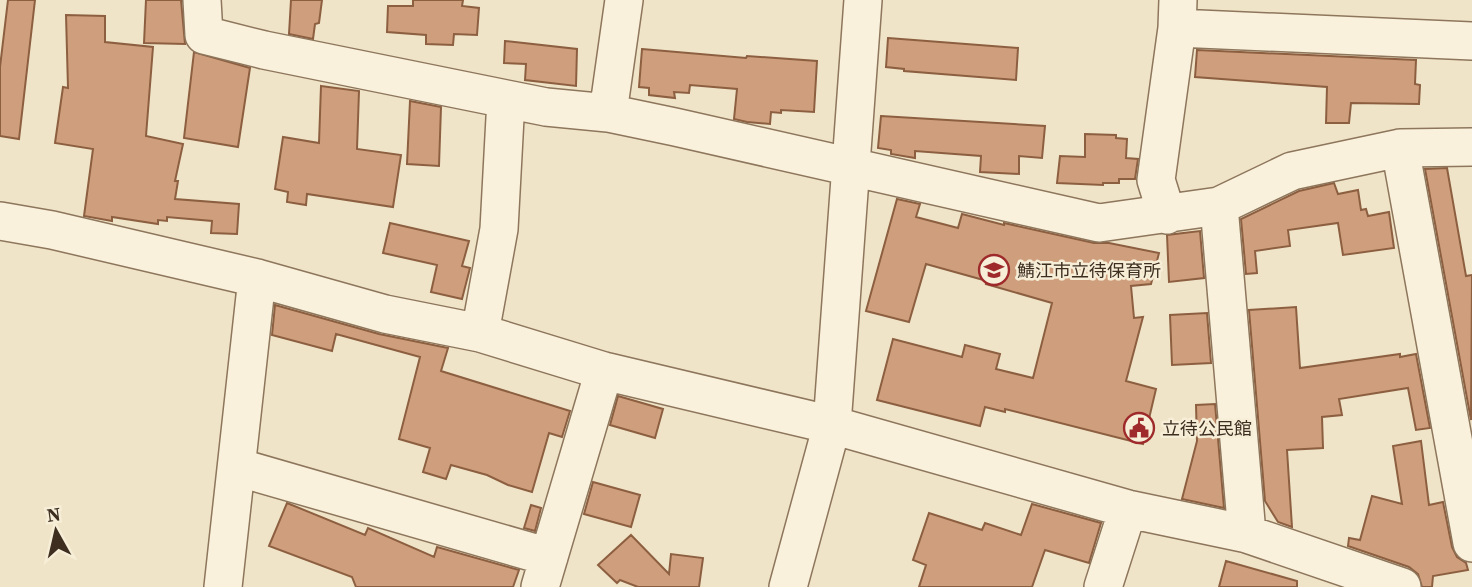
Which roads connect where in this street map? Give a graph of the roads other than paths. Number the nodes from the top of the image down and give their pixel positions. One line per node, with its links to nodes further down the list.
1 (202, 0): 6 (street)
2 (624, 0): 7 (street)
3 (863, 0): 10 (street)
4 (1177, 14): 5 (street); 12 (street)
5 (1472, 40)
6 (506, 99): 7 (street); 15 (street)
7 (608, 114): 10 (street)
8 (1472, 147): 9 (street)
9 (1400, 148): 11 (street); 21 (street)
10 (850, 167): 12 (street); 17 (street)
11 (1219, 206): 12 (street); 20 (street)
12 (1167, 215)
13 (0, 221): 14 (street)
14 (257, 278): 15 (street); 18 (street)
15 (480, 334): 16 (street)
16 (604, 372): 17 (street); 22 (street)
17 (832, 425): 19 (street); 24 (street)
18 (237, 467): 22 (street); 23 (street)
19 (1128, 509): 20 (street); 25 (street)
20 (1247, 534): 26 (street)
21 (1472, 543)
22 (544, 572)
23 (223, 587)
24 (788, 587)
25 (1103, 587)
26 (1402, 587)

